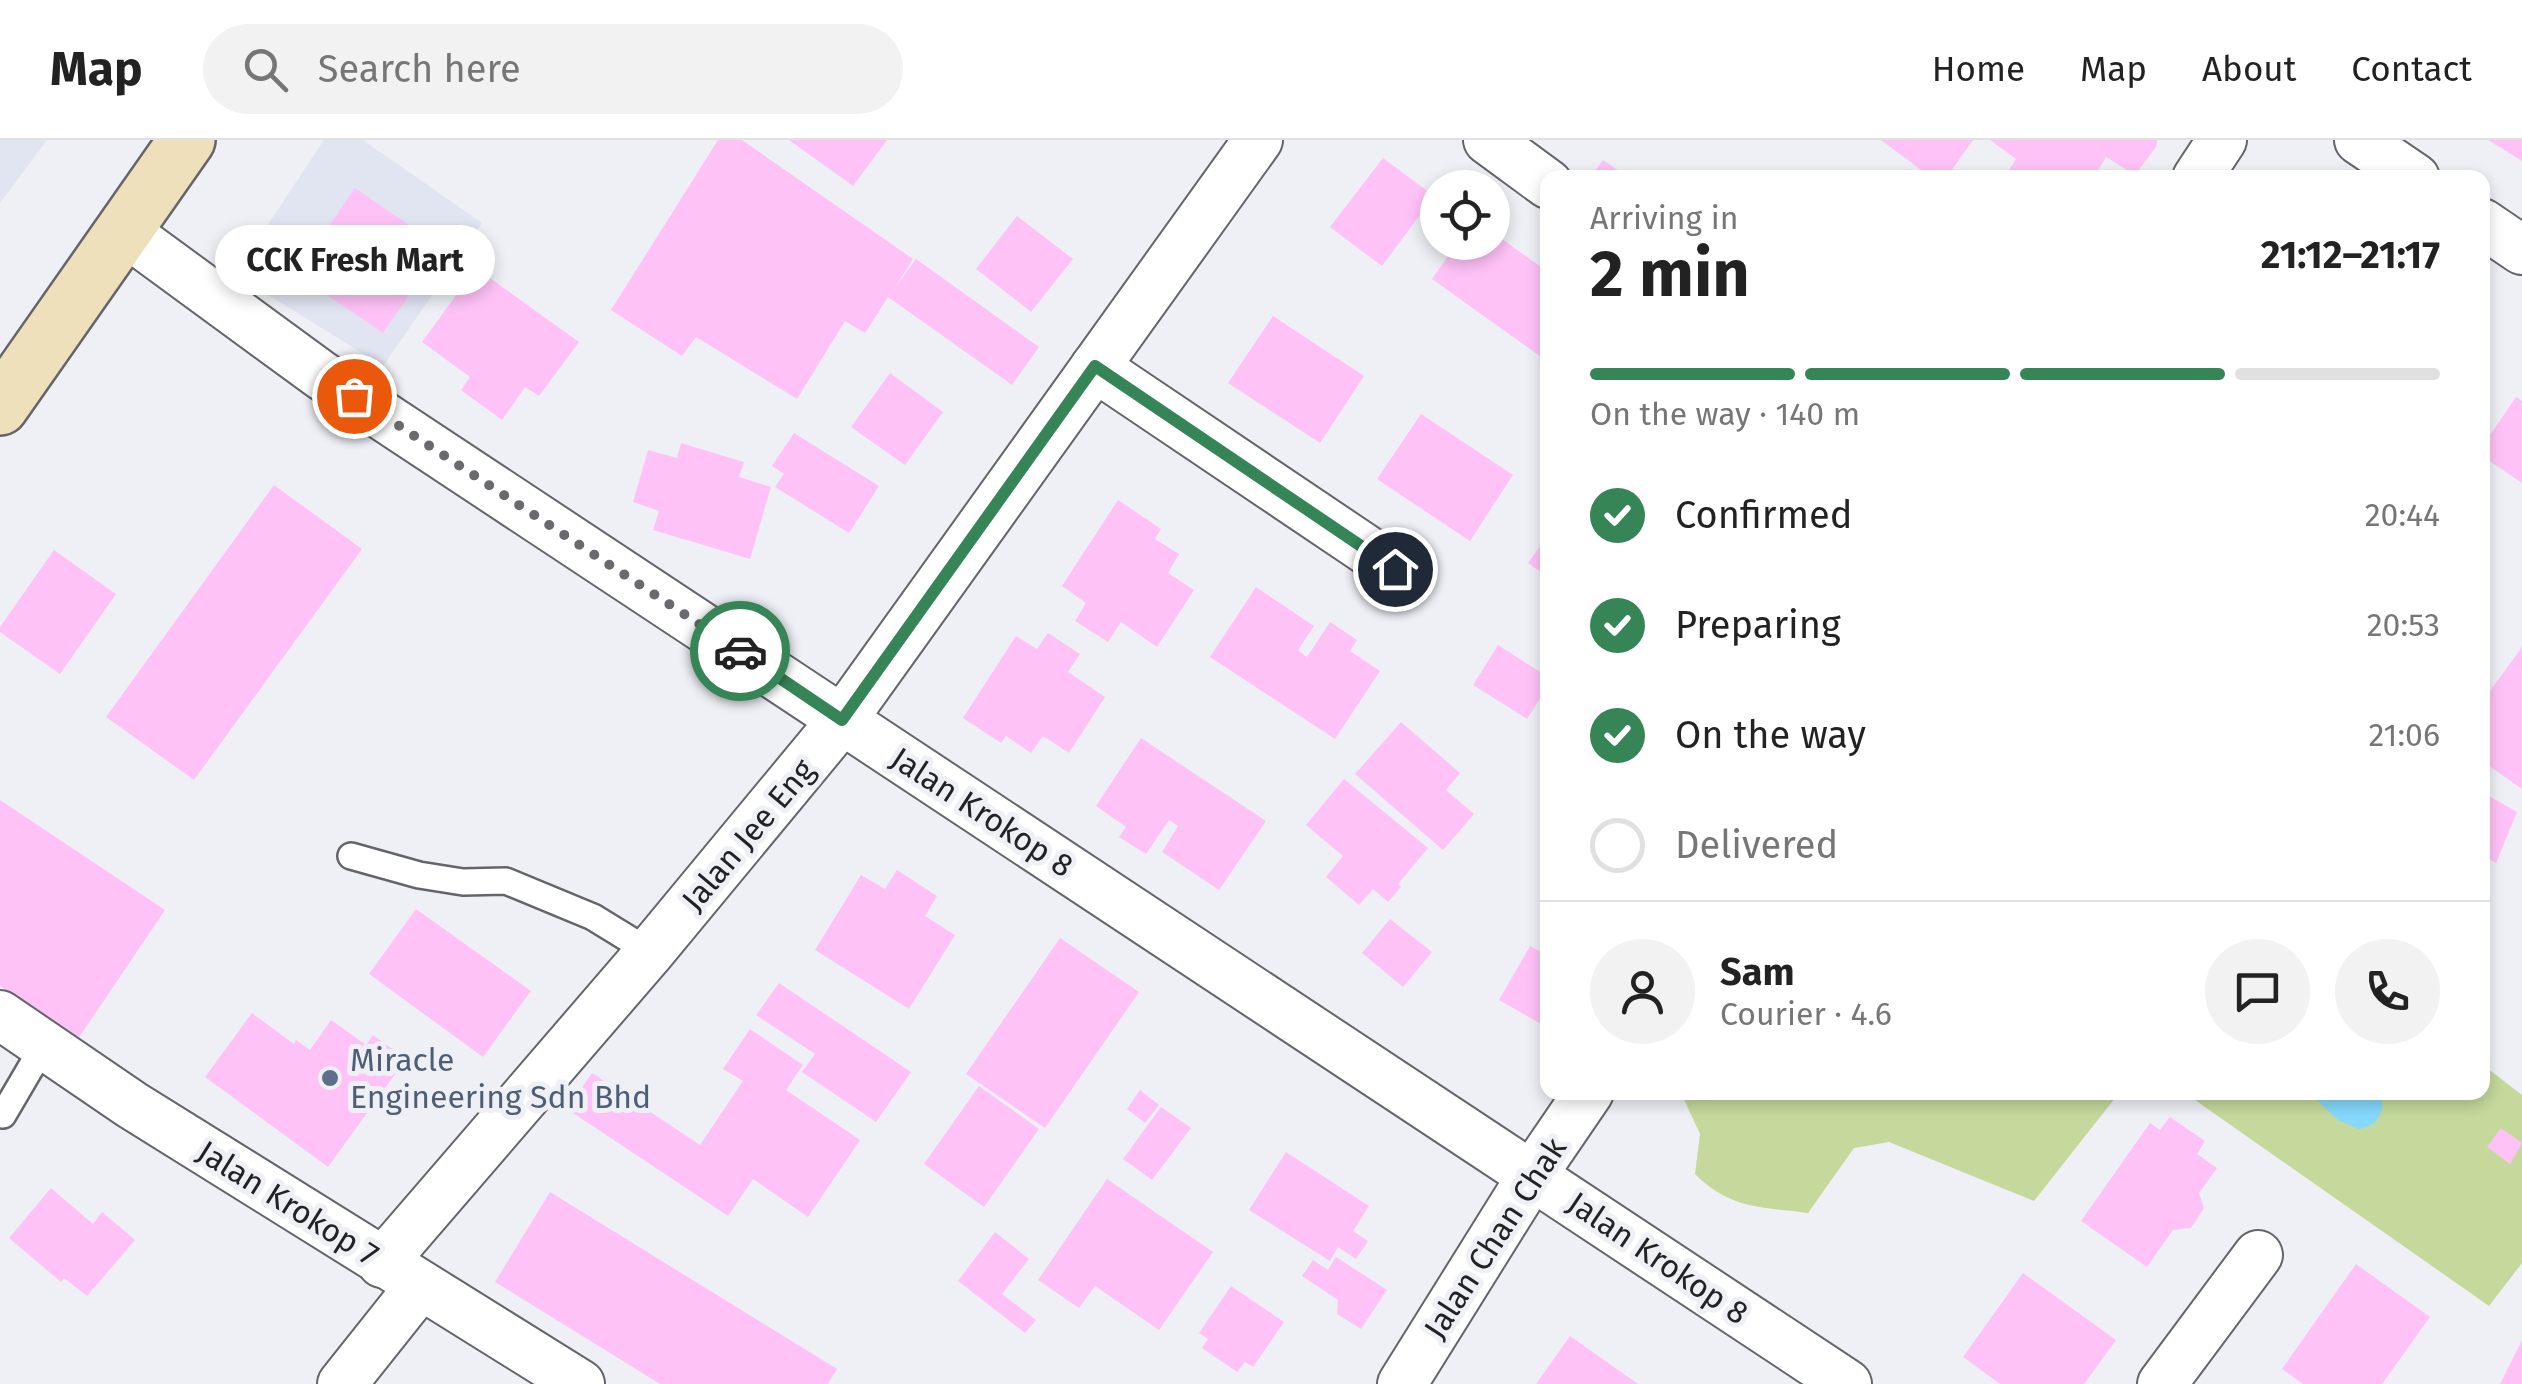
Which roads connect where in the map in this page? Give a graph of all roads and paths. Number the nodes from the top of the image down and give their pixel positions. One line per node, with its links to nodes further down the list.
1 (188, 140): 10 (street)
2 (1258, 140): 12 (street, Jalan Jee Eng)
3 (1488, 140): 8 (street)
4 (2222, 140): 6 (street)
5 (2359, 140): 7 (street)
6 (2202, 170)
7 (2402, 170)
8 (1540, 178)
9 (2490, 228): 11 (street)
10 (124, 230): 13 (street); 15 (street, Jalan Krokop 8)
11 (2522, 250)
12 (1095, 366): 14 (street); 15 (street, Jalan Jee Eng)
13 (0, 407)
14 (1395, 569)
15 (842, 720): 17 (street, Jalan Jee Eng); 22 (street, Jalan Krokop 8)
16 (351, 856): 17 (lane)
17 (650, 952): 24 (street, Jalan Jee Eng)
18 (0, 1015): 19 (street, Jalan Krokop 7)
19 (44, 1045): 21 (lane); 24 (street, Jalan Krokop 7)
20 (1584, 1100): 22 (street, Jalan Chan Chak)
21 (1, 1116)
22 (1533, 1174): 27 (street, Jalan Chan Chak); 28 (street, Jalan Krokop 8)
23 (2258, 1254): 29 (street)
24 (401, 1275): 25 (street, Jalan Jee Eng); 26 (street, Jalan Krokop 7)
25 (342, 1384)
26 (580, 1384)
27 (1402, 1384)
28 (1847, 1384)
29 (2162, 1384)

